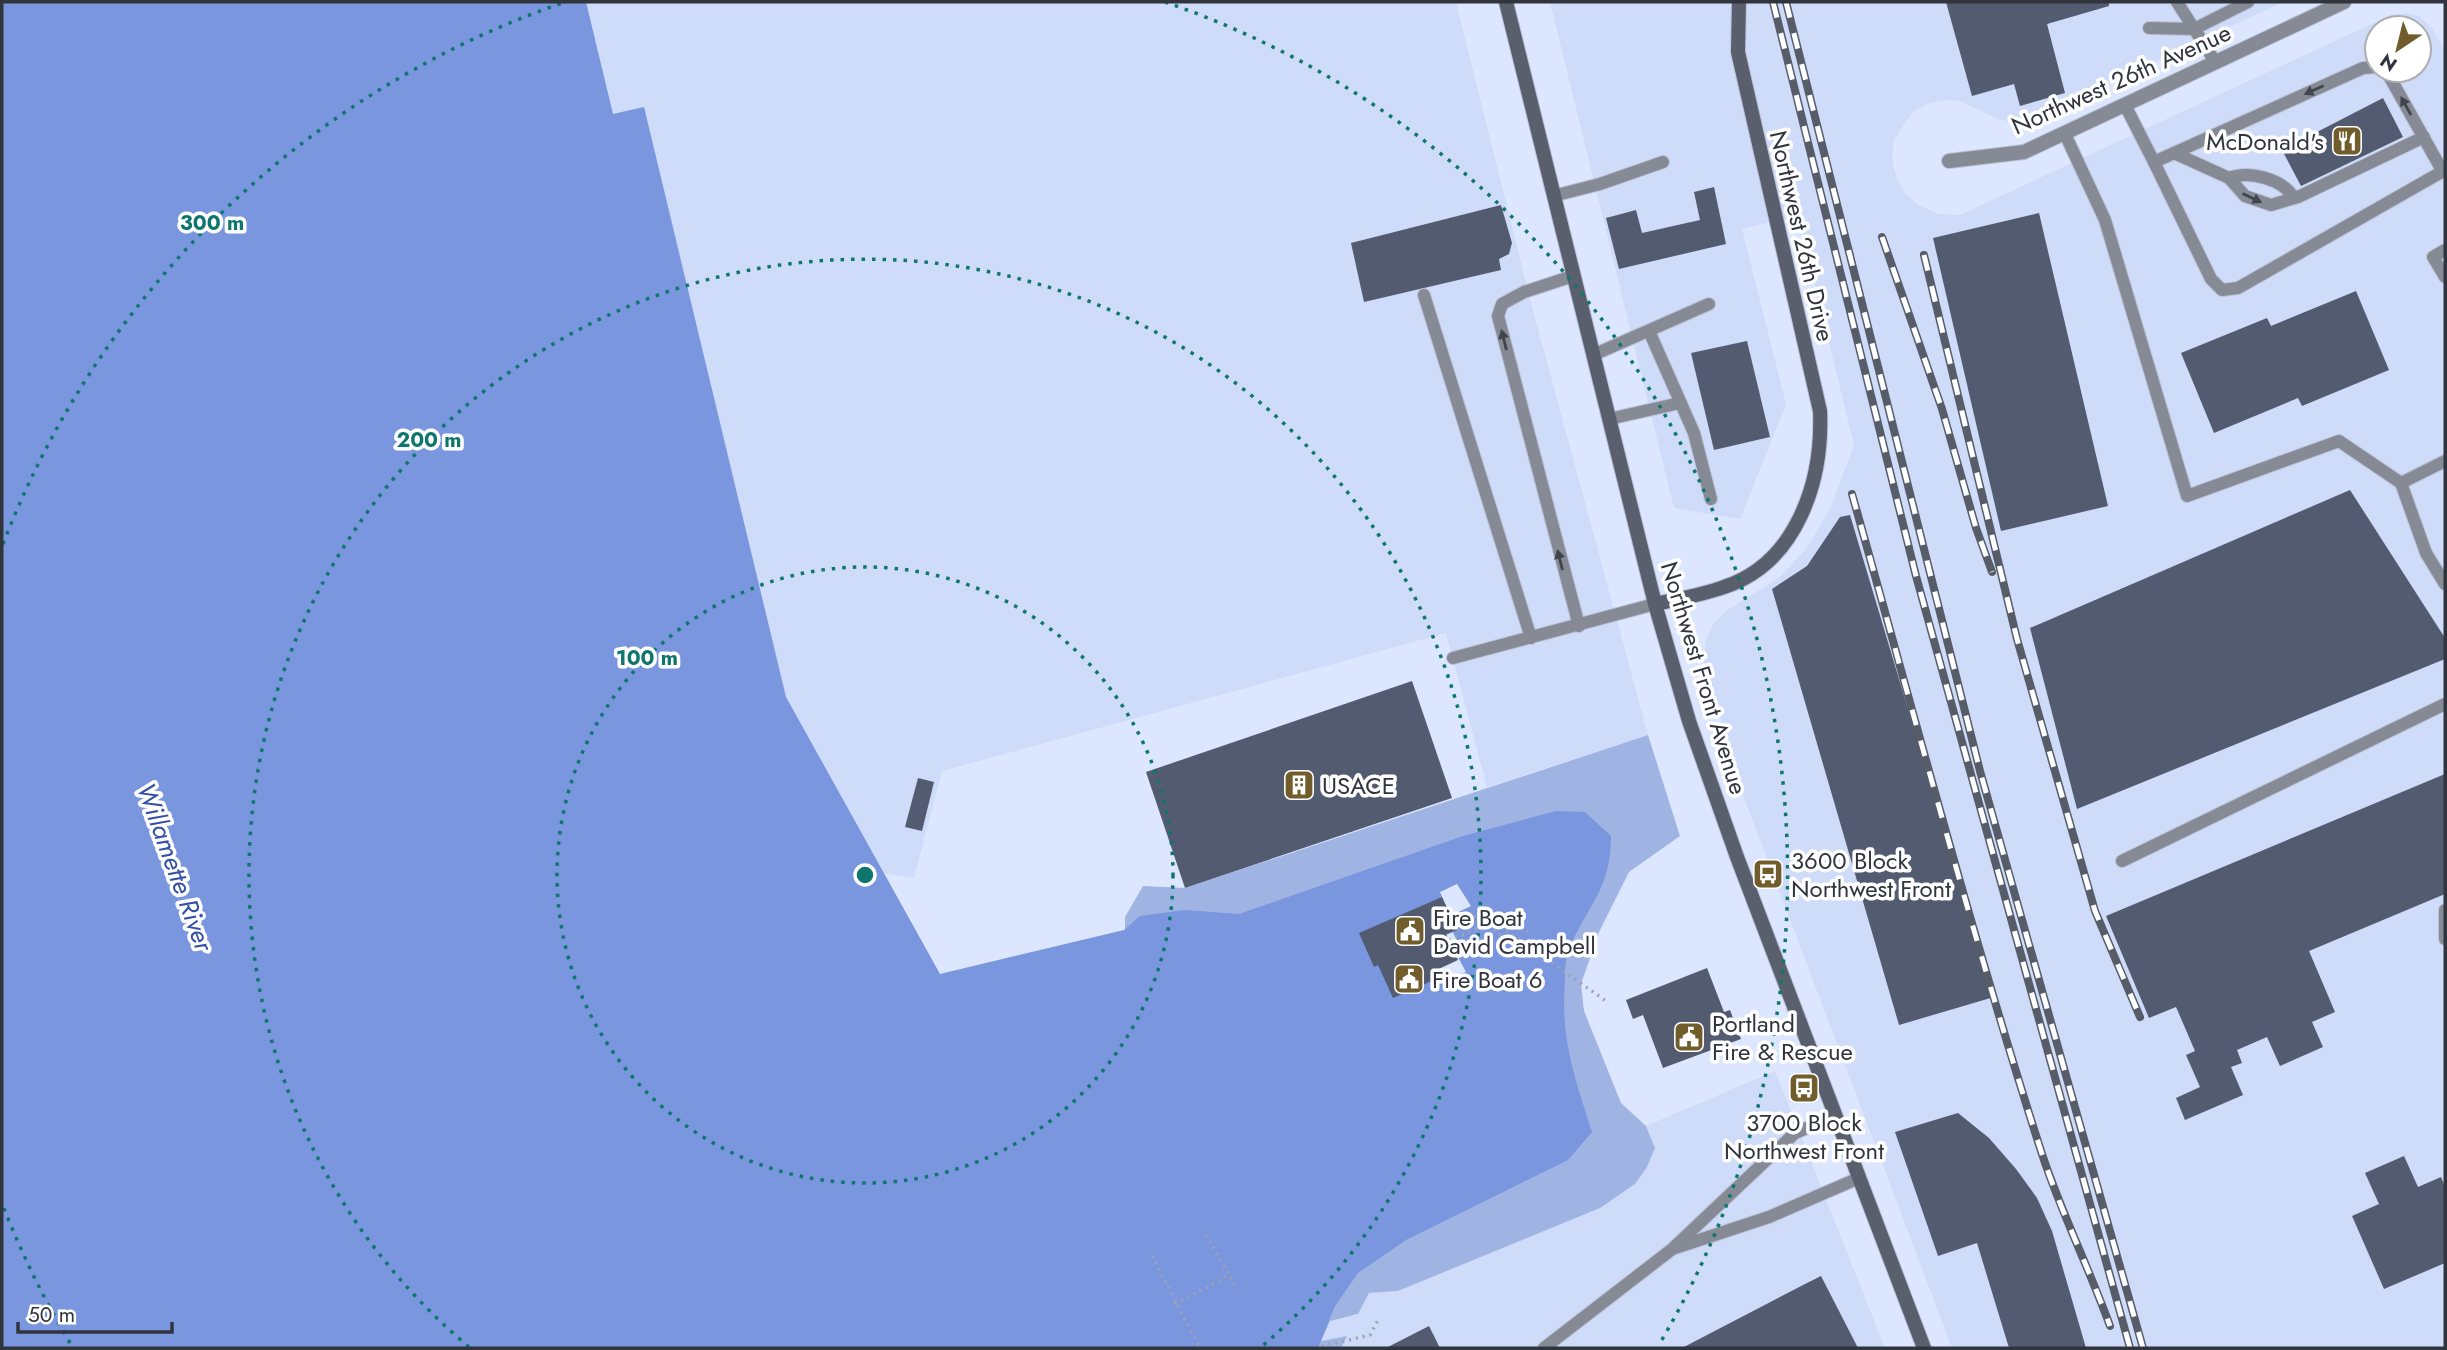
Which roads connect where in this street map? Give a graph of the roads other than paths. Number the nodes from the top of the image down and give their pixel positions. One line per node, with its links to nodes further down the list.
1 (1506, 2): 20 (main road, Northwest Front Avenue)
2 (1739, 2): 35 (main road, Northwest 26th Drive)
3 (2177, 2): 7 (lane)
4 (2248, 2): 7 (lane)
5 (2344, 2): 8 (street, Northwest 26th Avenue)
6 (2149, 28): 7 (lane)
7 (2194, 29): 8 (lane)
8 (2216, 63): 11 (street, Northwest 26th Avenue)
9 (2363, 68): 14 (lane, one-way to 14)
10 (2394, 84): 13 (lane, one-way to 10)
11 (2124, 105): 12 (street, Northwest 26th Avenue); 17 (lane)
12 (2065, 134): 15 (street, Northwest 26th Avenue); 32 (lane)
13 (2424, 137): 18 (lane); 21 (lane)
14 (2174, 153): 17 (lane); 19 (lane)
15 (1949, 161)
16 (1663, 162): 20 (lane)
17 (2154, 162): 18 (lane)
18 (2444, 171)
19 (2229, 177): 21 (lane); 21 (lane, one-way to 21)
20 (1553, 196): 23 (main road, Northwest Front Avenue)
21 (2294, 198)
22 (2445, 250): 24 (lane)
23 (1573, 276): 28 (main road, Northwest Front Avenue); 36 (lane, one-way to 23)
24 (2445, 277)
25 (1424, 295): 37 (lane)
26 (1709, 304): 27 (lane)
27 (1649, 331): 28 (lane); 29 (lane)
28 (1593, 355): 30 (main road, Northwest Front Avenue)
29 (1680, 403): 30 (lane); 33 (lane)
30 (1609, 419): 35 (main road, Northwest Front Avenue)
31 (2445, 461): 32 (lane)
32 (2401, 482): 34 (lane)
33 (1711, 499)
34 (2445, 584)
35 (1655, 604): 36 (lane); 43 (main road, Northwest Front Avenue)
36 (1579, 626): 37 (lane)
37 (1531, 638): 38 (lane)
38 (1452, 658)
39 (2445, 704): 40 (lane)
40 (2122, 861)
41 (2445, 910): 42 (lane)
42 (2445, 939)
43 (1836, 1116): 44 (main road, Northwest Front Avenue); 45 (lane)
44 (1859, 1178): 45 (lane); 47 (main road, Northwest Front Avenue)
45 (1671, 1250): 46 (lane)
46 (1544, 1348)
47 (1924, 1348)

